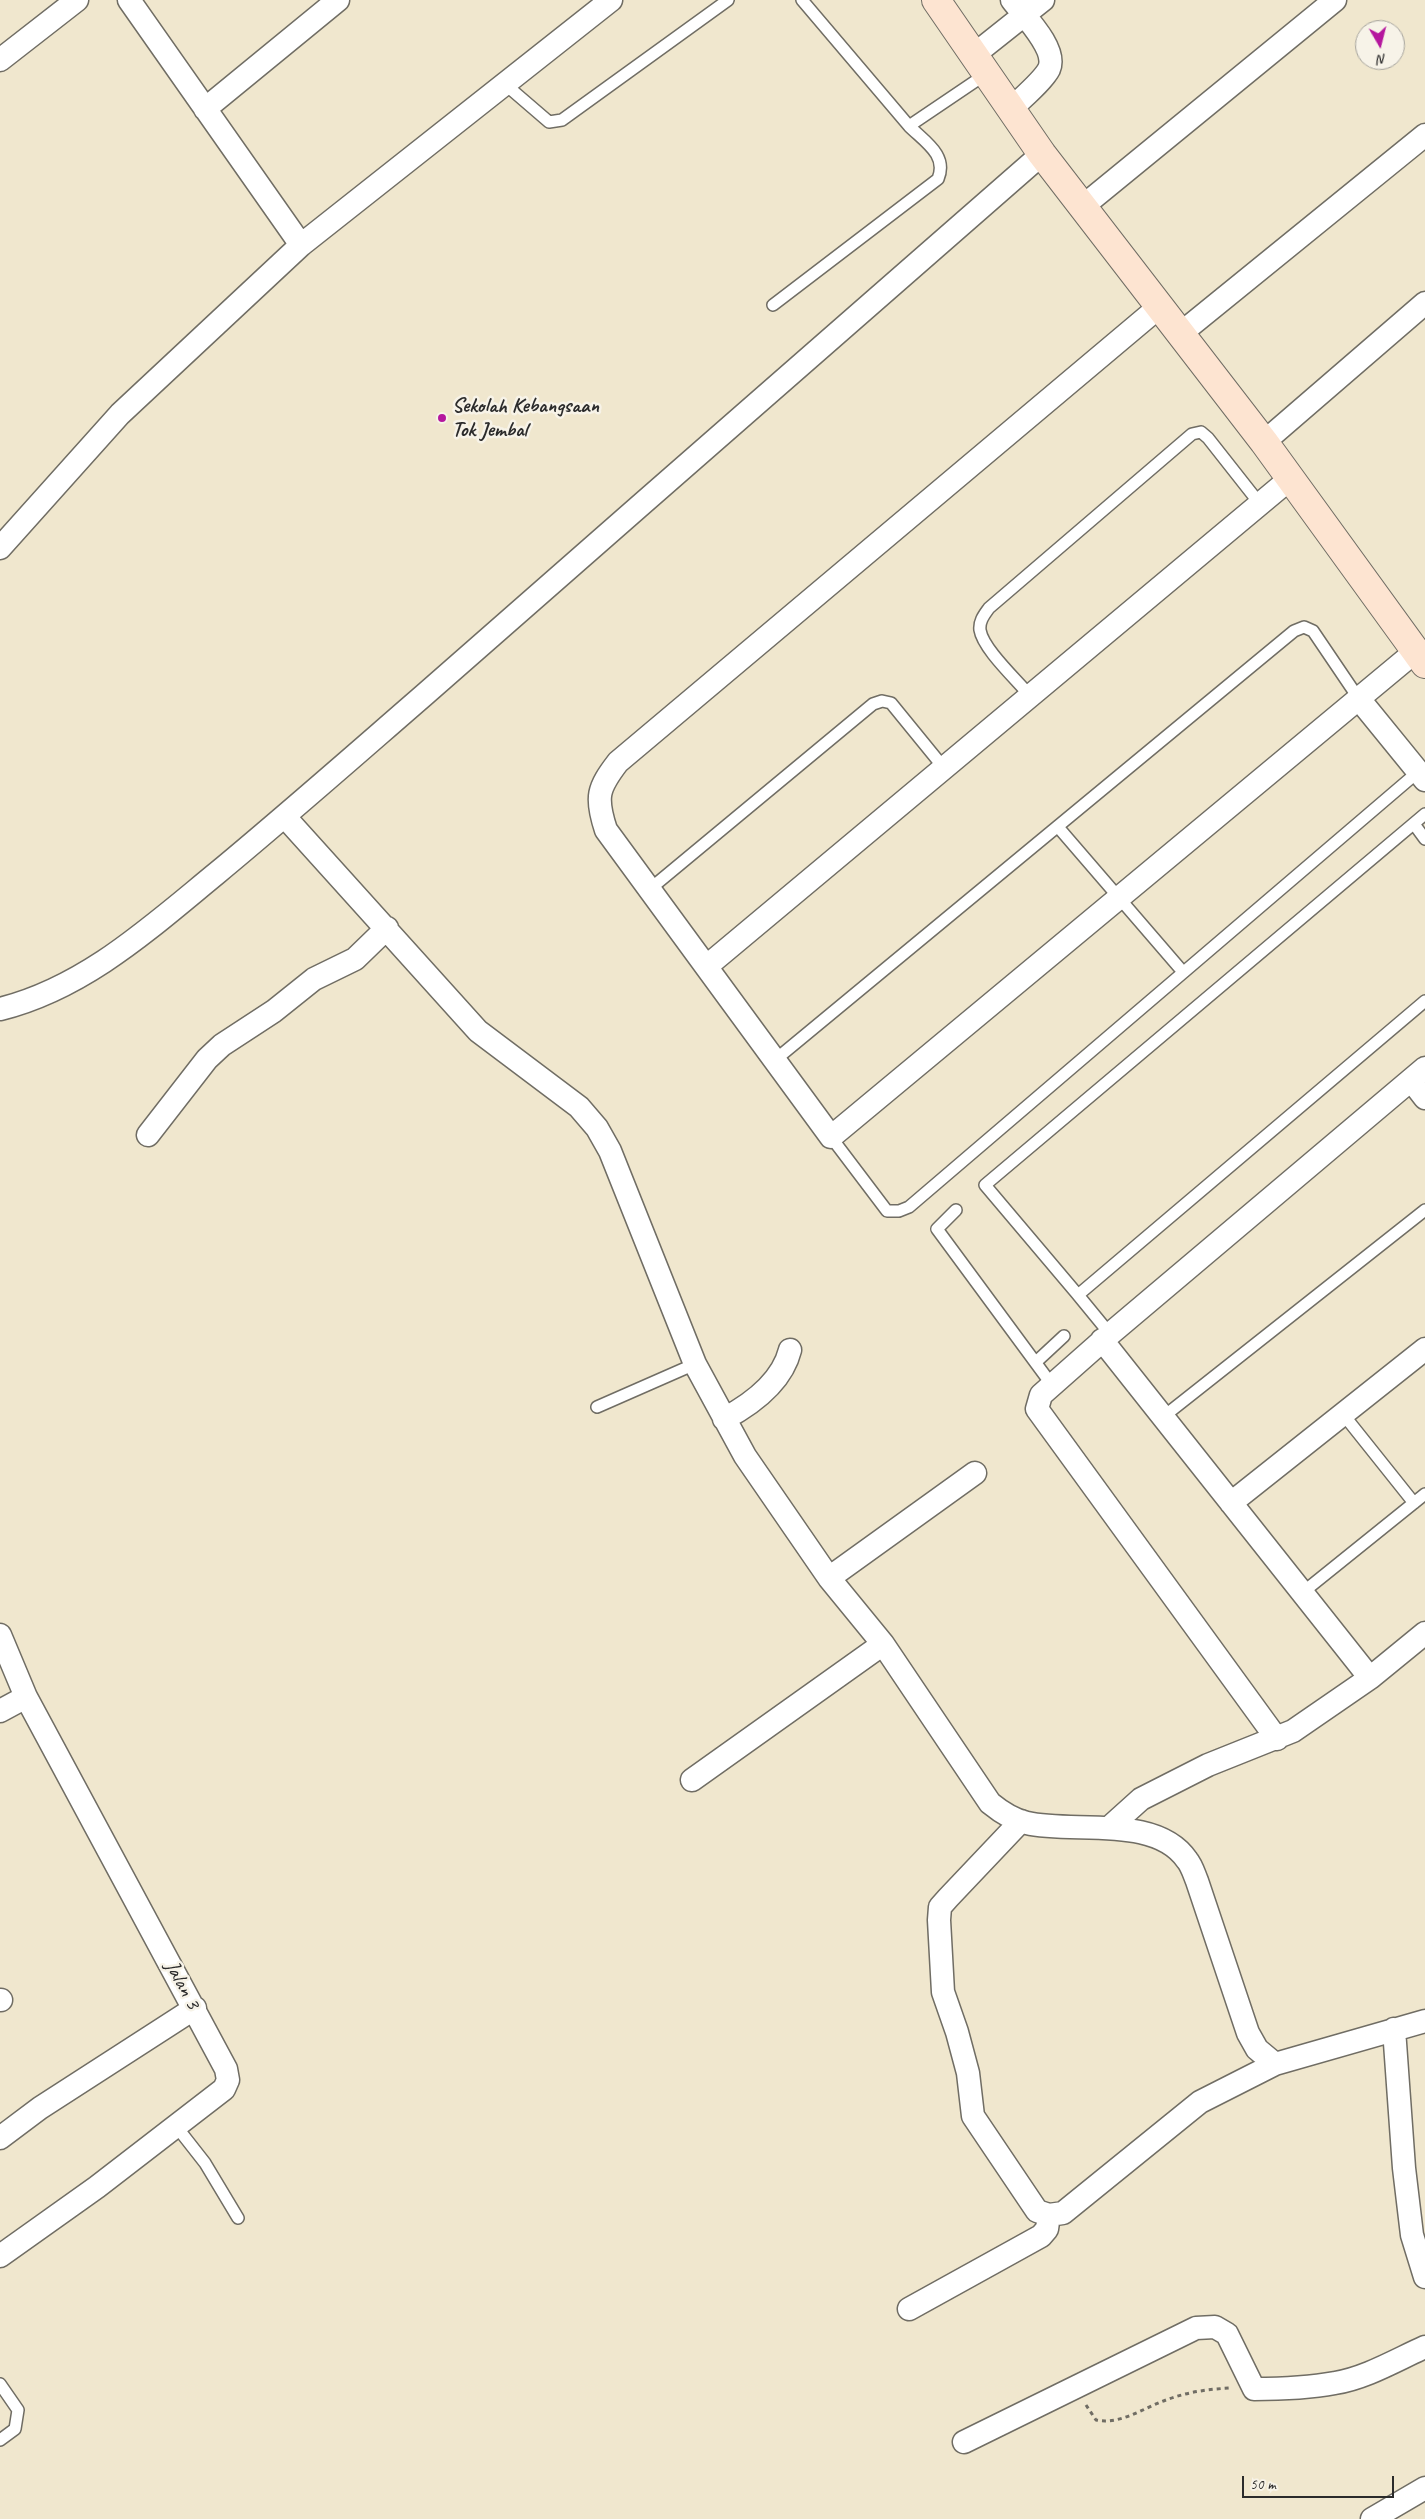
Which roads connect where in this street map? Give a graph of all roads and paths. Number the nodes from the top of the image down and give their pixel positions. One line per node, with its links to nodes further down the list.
1 (78, 0): 11 (street)
2 (129, 0): 14 (street)
3 (338, 0): 14 (street)
4 (611, 0): 13 (street)
5 (728, 0): 13 (lane)
6 (802, 0): 16 (lane)
7 (936, 0): 12 (main road)
8 (1043, 0): 10 (street)
9 (1335, 0): 19 (street)
10 (1018, 8): 12 (street); 15 (street)
11 (0, 60)
12 (982, 63): 15 (main road); 16 (lane)
13 (506, 85): 20 (street)
14 (205, 109): 20 (street)
15 (1011, 109): 18 (main road)
16 (909, 126): 22 (lane)
17 (1425, 135): 24 (street)
18 (1042, 154): 19 (main road); 35 (street)
19 (1082, 207): 23 (main road)
20 (301, 245): 28 (street)
21 (1425, 303): 25 (street)
22 (773, 305)
23 (1160, 307): 24 (main road); 39 (street)
24 (1180, 334): 25 (main road)
25 (1264, 442): 26 (main road)
26 (1291, 478): 27 (street); 29 (main road)
27 (1260, 504): 30 (street); 30 (lane)
28 (0, 548)
29 (1421, 657): 31 (street)
30 (1030, 696): 32 (street)
31 (1359, 699): 33 (street); 37 (lane); 40 (street)
32 (944, 768): 39 (lane); 42 (street)
33 (1422, 775): 43 (lane)
34 (1425, 814): 36 (lane)
35 (285, 816): 41 (street); 45 (street)
36 (1414, 824): 38 (lane); 53 (lane)
37 (1058, 826): 40 (lane); 46 (lane)
38 (1425, 839)
39 (650, 889): 42 (street)
40 (1120, 897): 43 (lane); 50 (street)
41 (387, 928): 49 (street); 59 (street)
42 (707, 966): 46 (street)
43 (1183, 972): 50 (lane)
44 (1425, 1001): 53 (lane)
45 (0, 1009)
46 (775, 1060): 50 (street)
47 (1418, 1074): 48 (street); 55 (street)
48 (1425, 1098)
49 (148, 1134)
50 (831, 1137)
51 (956, 1210): 58 (lane)
52 (1425, 1210): 63 (lane)
53 (1078, 1295): 55 (lane)
54 (1064, 1336): 58 (lane)
55 (1106, 1337): 60 (street); 63 (street)
56 (1425, 1349): 62 (street)
57 (790, 1350): 64 (street)
58 (1036, 1362): 60 (lane)
59 (695, 1364): 61 (lane); 64 (street)
60 (1052, 1385): 77 (street)
61 (596, 1407)
62 (1343, 1414): 67 (street); 68 (lane)
63 (1163, 1417): 67 (street)
64 (724, 1419): 69 (street)
65 (974, 1473): 69 (street)
66 (1425, 1494): 68 (lane)
67 (1231, 1502): 70 (street)
68 (1414, 1503): 70 (lane)
69 (829, 1578): 73 (street)
70 (1302, 1593): 74 (street)
71 (1425, 1632): 74 (street)
72 (0, 1635): 75 (street, Jalan 3)
73 (883, 1644): 78 (street); 79 (street)
74 (1370, 1678): 77 (street)
75 (26, 1697): 76 (street); 81 (street, Jalan 3)
76 (0, 1711)
77 (1277, 1739): 80 (street)
78 (692, 1780)
79 (1021, 1821): 80 (street); 87 (street)
80 (1111, 1826): 84 (street)
81 (195, 2008): 85 (street, Jalan 3); 86 (street)
82 (1425, 2021): 83 (street)
83 (1394, 2029): 84 (street); 90 (street)
84 (1275, 2064): 87 (street)
85 (176, 2126): 88 (lane); 89 (street, Jalan 3)
86 (0, 2138)
87 (1049, 2215): 91 (street)
88 (238, 2218)
89 (1, 2252)
90 (1425, 2278)
91 (909, 2309)
92 (1425, 2347): 95 (street)
93 (0, 2384): 96 (lane)
94 (1076, 2385): 95 (path); 95 (street); 97 (street)
95 (1254, 2389)
96 (0, 2440)
97 (964, 2442)
98 (1425, 2488): 99 (street)
99 (1372, 2519)

